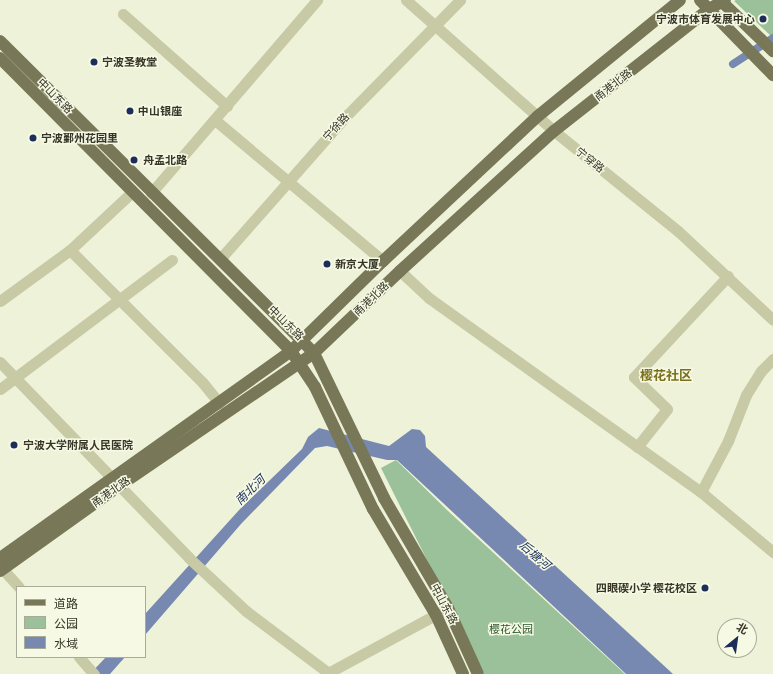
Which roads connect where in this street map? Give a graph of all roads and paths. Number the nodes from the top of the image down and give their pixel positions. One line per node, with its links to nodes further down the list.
1 (317, 0): 14 (street)
2 (406, 0): 9 (street, 宁穿路)
3 (460, 0): 9 (street, 宁徐路)
4 (680, 0): 15 (main road, 甬港北路)
5 (700, 0): 7 (main road)
6 (722, 1): 7 (main road, 甬港北路); 11 (main road)
7 (709, 9): 13 (main road); 17 (main road, 甬港北路)
8 (123, 14): 14 (street)
9 (435, 25): 15 (street, 宁穿路); 18 (street, 宁徐路)
10 (0, 41): 20 (main road, 中山东路)
11 (773, 51)
12 (0, 58): 19 (main road, 中山东路)
13 (773, 75)
14 (227, 106): 16 (street)
15 (538, 116): 17 (street, 宁穿路); 24 (main road, 甬港北路)
16 (215, 120): 18 (street); 20 (street)
17 (554, 131): 25 (main road, 甬港北路); 26 (street, 宁穿路)
18 (288, 182): 22 (street, 宁徐路); 24 (street)
19 (132, 192): 21 (street); 31 (main road, 中山东路)
20 (151, 193): 22 (main road, 中山东路)
21 (70, 250): 27 (street); 28 (street)
22 (220, 259): 30 (main road, 中山东路)
23 (172, 260): 27 (street)
24 (383, 261): 30 (main road, 甬港北路)
25 (400, 271): 32 (main road, 甬港北路); 39 (street)
26 (728, 276): 29 (street, 宁穿路); 39 (street)
27 (119, 299): 36 (street); 38 (street)
28 (0, 301)
29 (773, 320)
30 (302, 339): 31 (main road, 甬港北路); 32 (main road, 中山东路)
31 (290, 352): 35 (main road, 中山东路); 38 (main road, 甬港北路)
32 (314, 353): 35 (main road, 甬港北路); 45 (main road, 中山东路)
33 (773, 359): 41 (street)
34 (0, 362): 36 (street)
35 (300, 364): 40 (main road, 甬港北路); 46 (main road, 中山东路)
36 (15, 378): 37 (street); 40 (street)
37 (0, 389)
38 (219, 403): 40 (main road, 甬港北路)
39 (637, 447): 41 (street)
40 (115, 483): 43 (main road, 甬港北路); 49 (street)
41 (701, 492): 42 (street)
42 (773, 552)
43 (1, 566): 44 (street)
44 (18, 586)
45 (448, 608): 46 (street); 51 (main road, 中山东路)
46 (436, 615): 49 (street); 50 (main road, 中山东路)
47 (80, 658): 48 (street)
48 (93, 673)
49 (328, 673)
50 (463, 674)
51 (478, 674)

